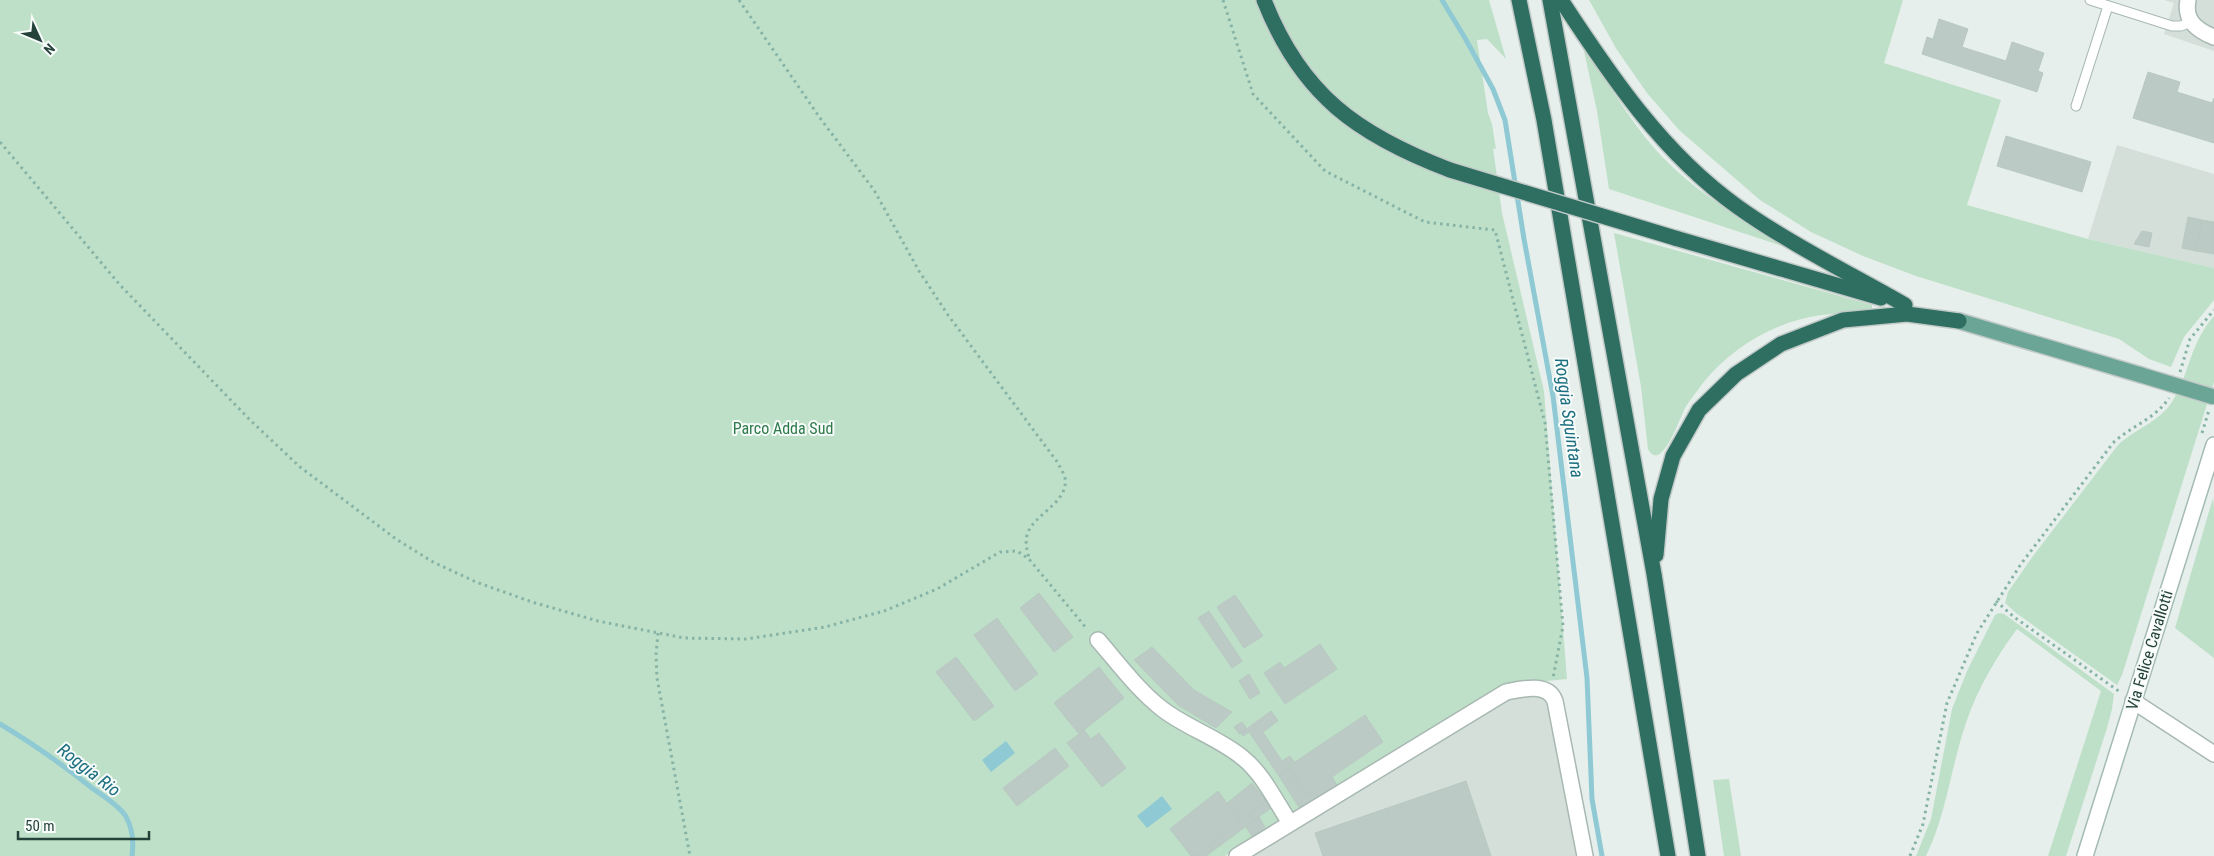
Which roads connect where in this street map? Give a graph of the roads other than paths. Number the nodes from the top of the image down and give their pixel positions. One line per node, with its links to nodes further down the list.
1 (1264, 0): 11 (highway, bridge)
2 (1519, 0): 22 (highway)
3 (1550, 0): 15 (highway)
4 (1561, 0): 11 (highway)
5 (2090, 0): 7 (lane)
6 (2188, 0): 8 (street)
7 (2108, 6): 8 (lane); 10 (lane)
8 (2191, 22): 9 (street)
9 (2214, 37)
10 (2076, 106)
11 (1905, 305): 12 (highway)
12 (1959, 321): 13 (main road, bridge); 15 (highway)
13 (2214, 397)
14 (2214, 445): 17 (street, Via Felice Cavallotti)
15 (1654, 574): 23 (highway)
16 (1098, 640): 19 (street)
17 (2133, 701): 18 (street); 24 (street, Via Felice Cavallotti)
18 (2214, 754)
19 (1290, 823): 20 (street); 21 (street)
20 (1237, 856)
21 (1585, 856)
22 (1668, 856)
23 (1698, 856)
24 (2085, 856)

